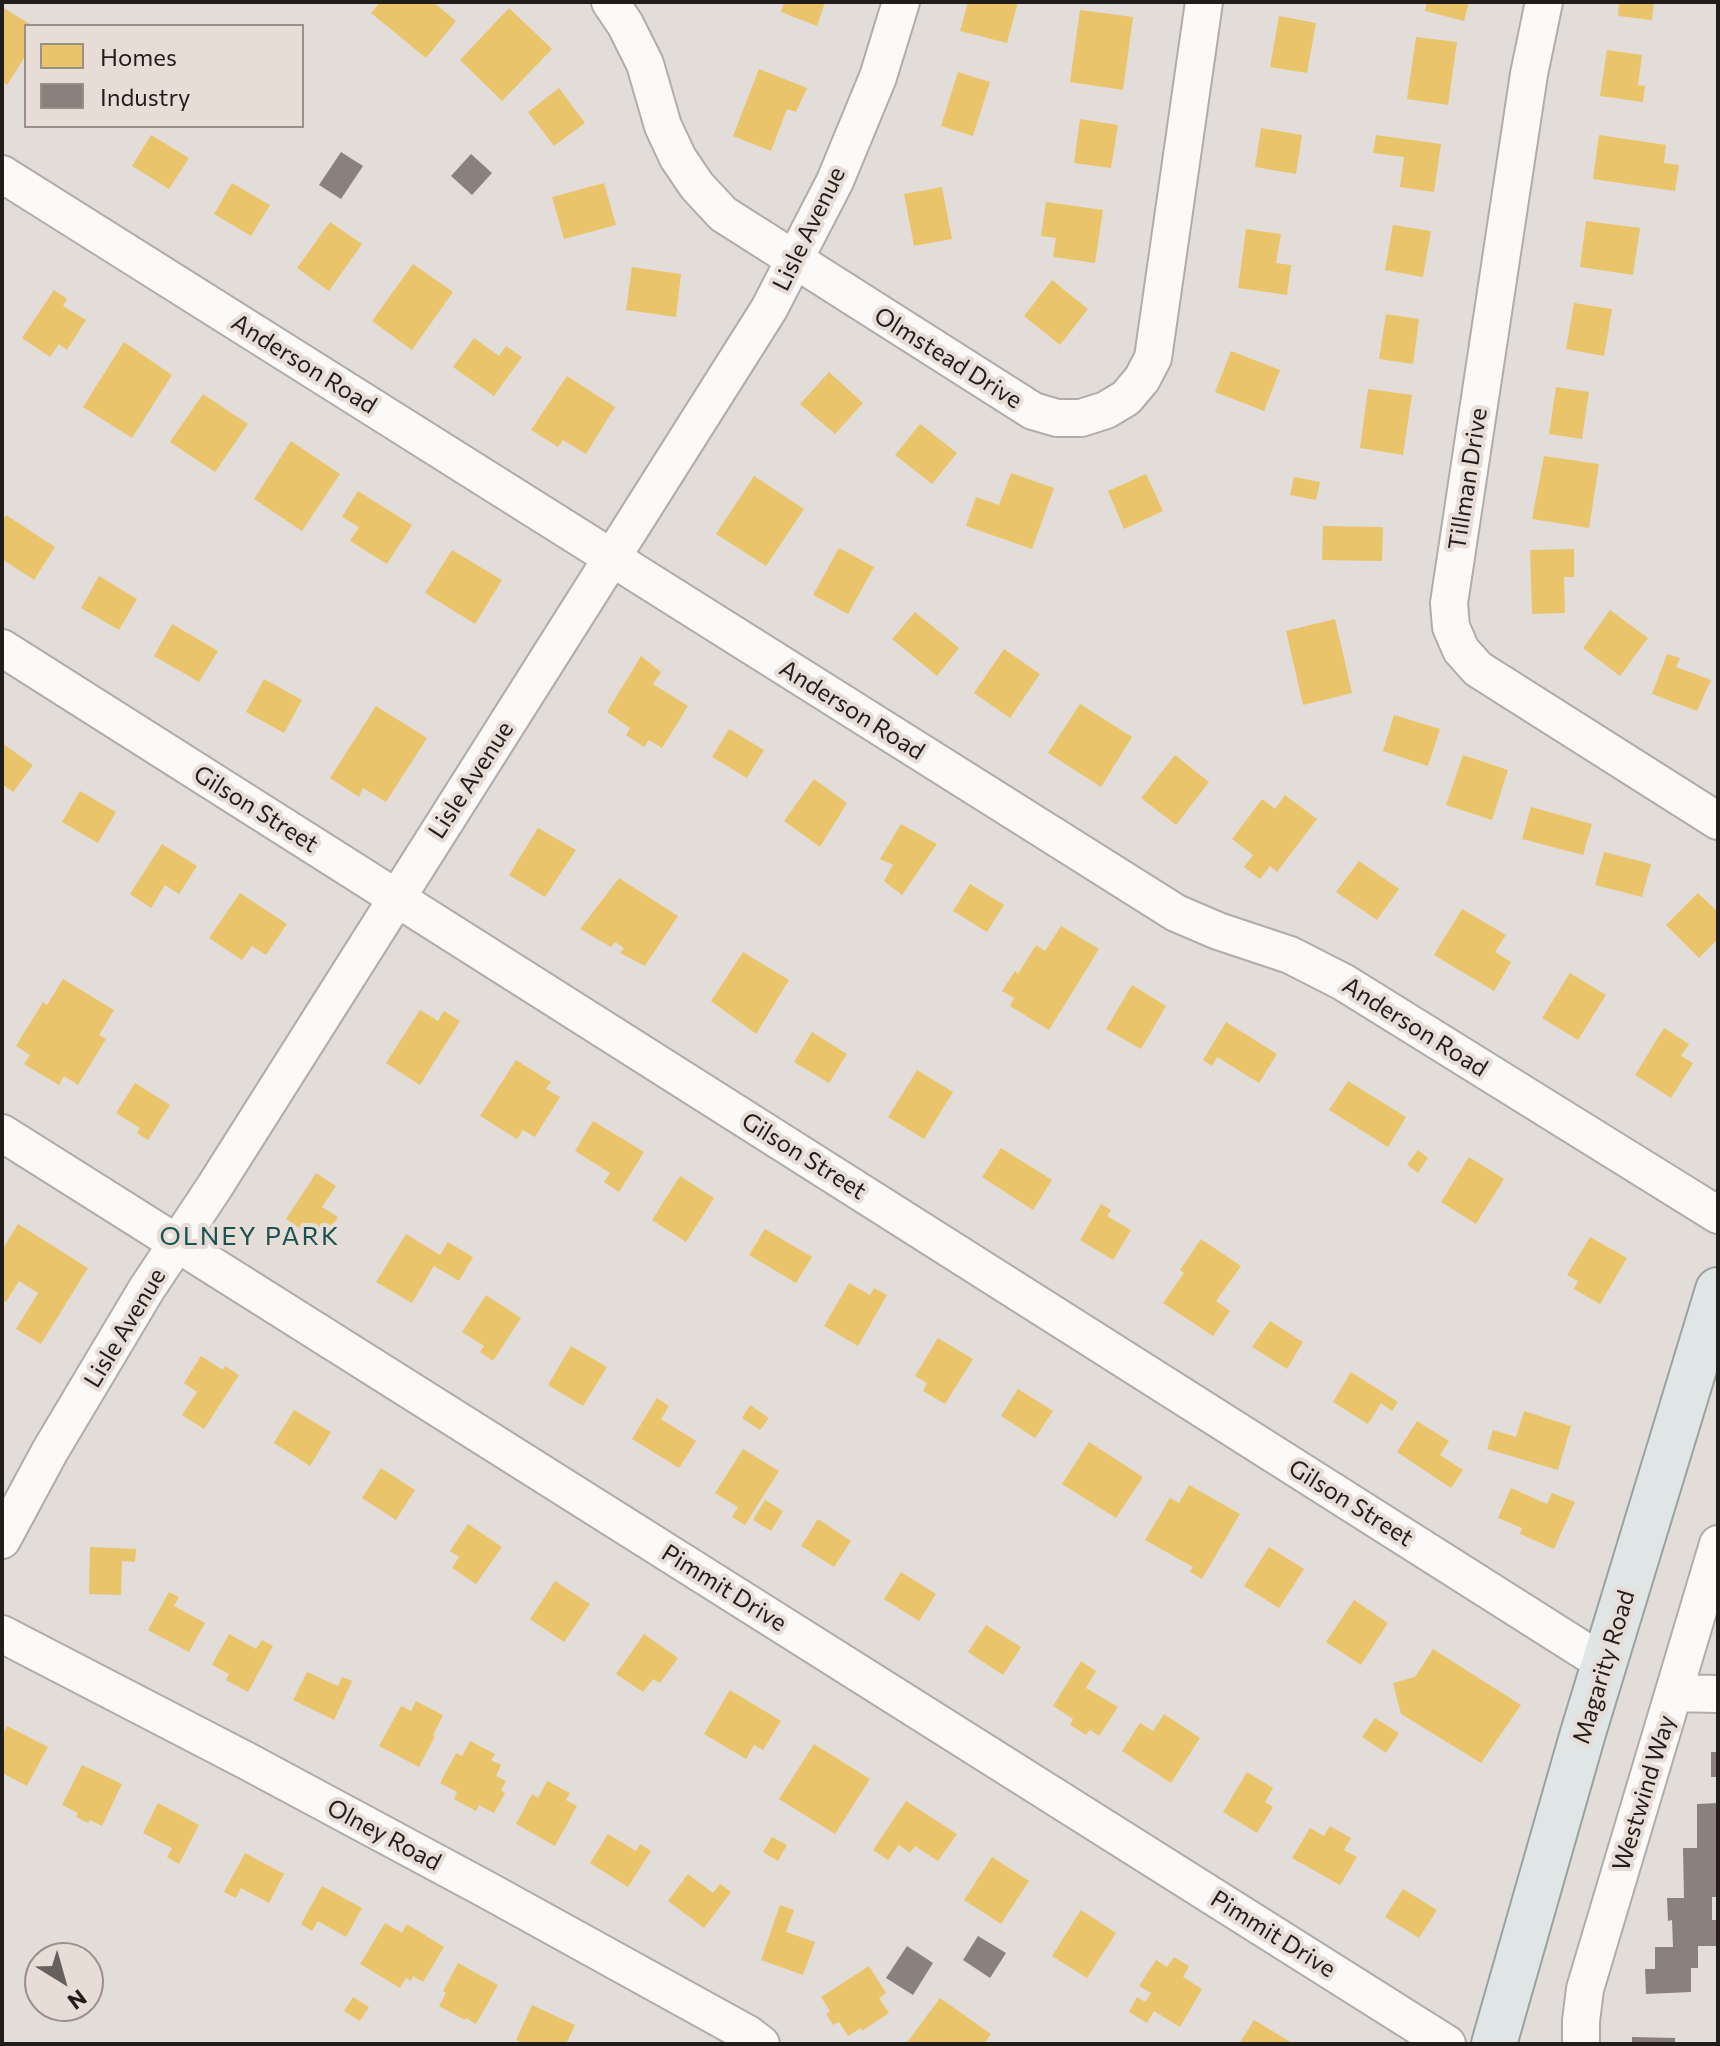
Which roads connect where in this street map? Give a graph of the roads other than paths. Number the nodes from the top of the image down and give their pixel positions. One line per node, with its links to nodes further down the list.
1 (610, 2): 6 (street, Olmstead Drive)
2 (901, 2): 6 (street, Lisle Avenue)
3 (1204, 2): 6 (street, Olmstead Drive)
4 (1544, 2): 9 (street, Tillman Drive)
5 (2, 174): 7 (street, Anderson Road)
6 (795, 261): 7 (street, Lisle Avenue)
7 (612, 559): 10 (street, Lisle Avenue); 12 (street, Anderson Road)
8 (2, 648): 10 (street, Gilson Street)
9 (1718, 821)
10 (397, 898): 13 (street, Lisle Avenue); 18 (street, Gilson Street)
11 (2, 1133): 13 (street, Pimmit Drive)
12 (1718, 1215)
13 (177, 1243): 15 (street, Lisle Avenue); 22 (street, Pimmit Drive)
14 (1718, 1290): 18 (main road, Magarity Road)
15 (2, 1540)
16 (1718, 1544): 19 (street, Westwind Way)
17 (2, 1634): 21 (street, Olney Road)
18 (1605, 1664): 23 (main road, Magarity Road)
19 (1674, 1693): 20 (street); 24 (street, Westwind Way)
20 (1718, 1694)
21 (761, 2044)
22 (1447, 2044)
23 (1494, 2044)
24 (1581, 2044)

